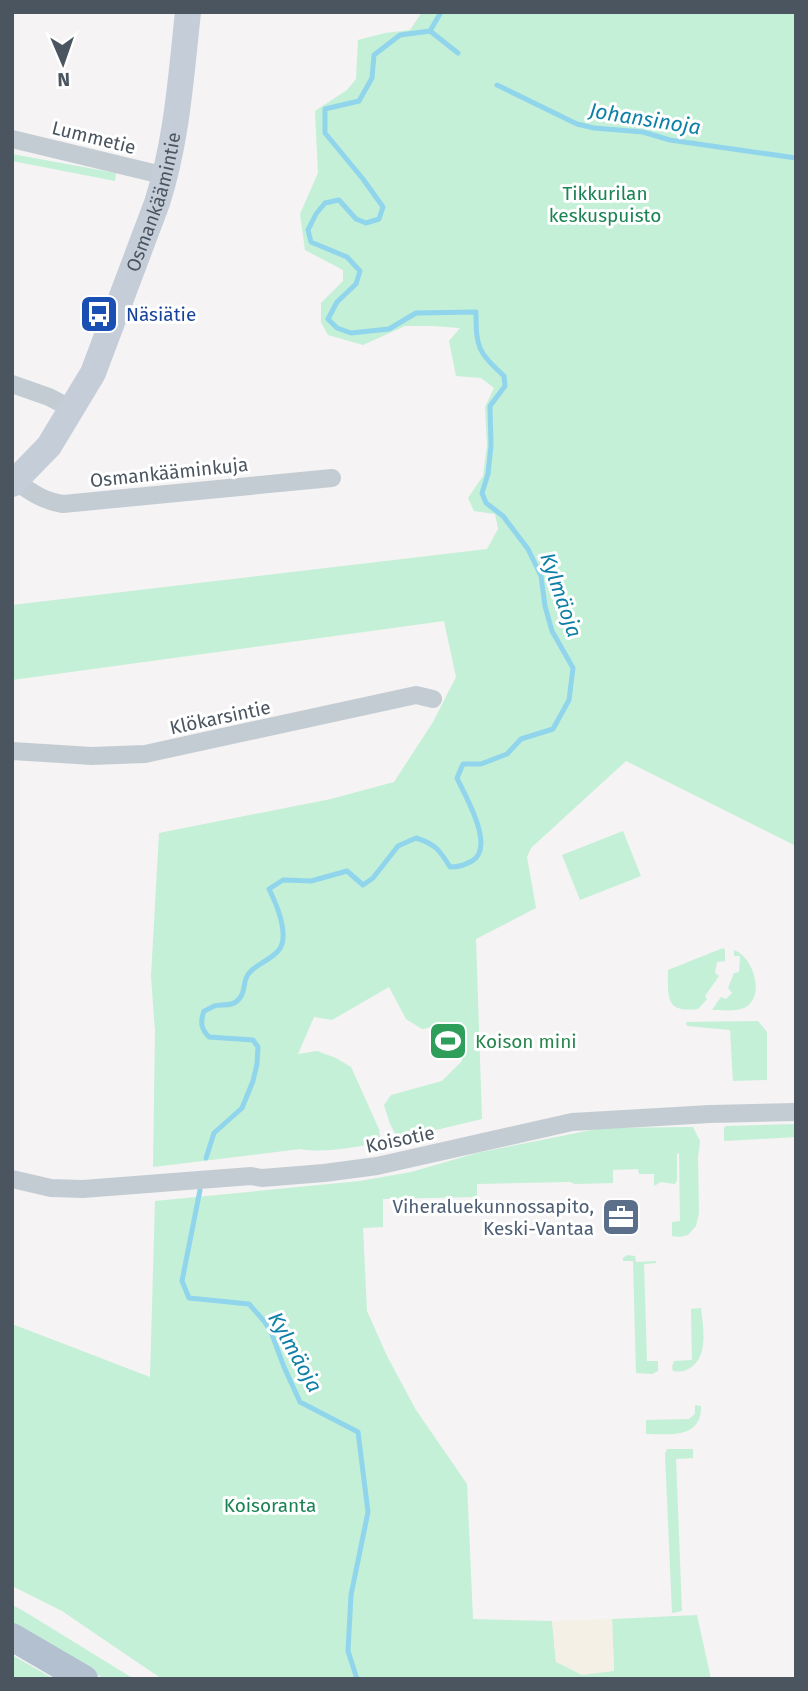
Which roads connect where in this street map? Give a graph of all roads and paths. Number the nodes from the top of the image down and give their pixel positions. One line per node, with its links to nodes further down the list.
1 (188, 12): 3 (street, Osmankäämintie)
2 (12, 139): 3 (street, Lummetie)
3 (166, 176): 5 (street, Osmankäämintie)
4 (12, 384): 5 (street)
5 (72, 409): 7 (street, Osmankäämintie)
6 (332, 478): 7 (street, Osmankääminkuja)
7 (13, 483)
8 (433, 699): 9 (street, Klökarsintie)
9 (12, 751)
10 (796, 1112): 11 (street, Koisotie)
11 (12, 1179)
12 (12, 1637): 13 (main road)
13 (84, 1679)

